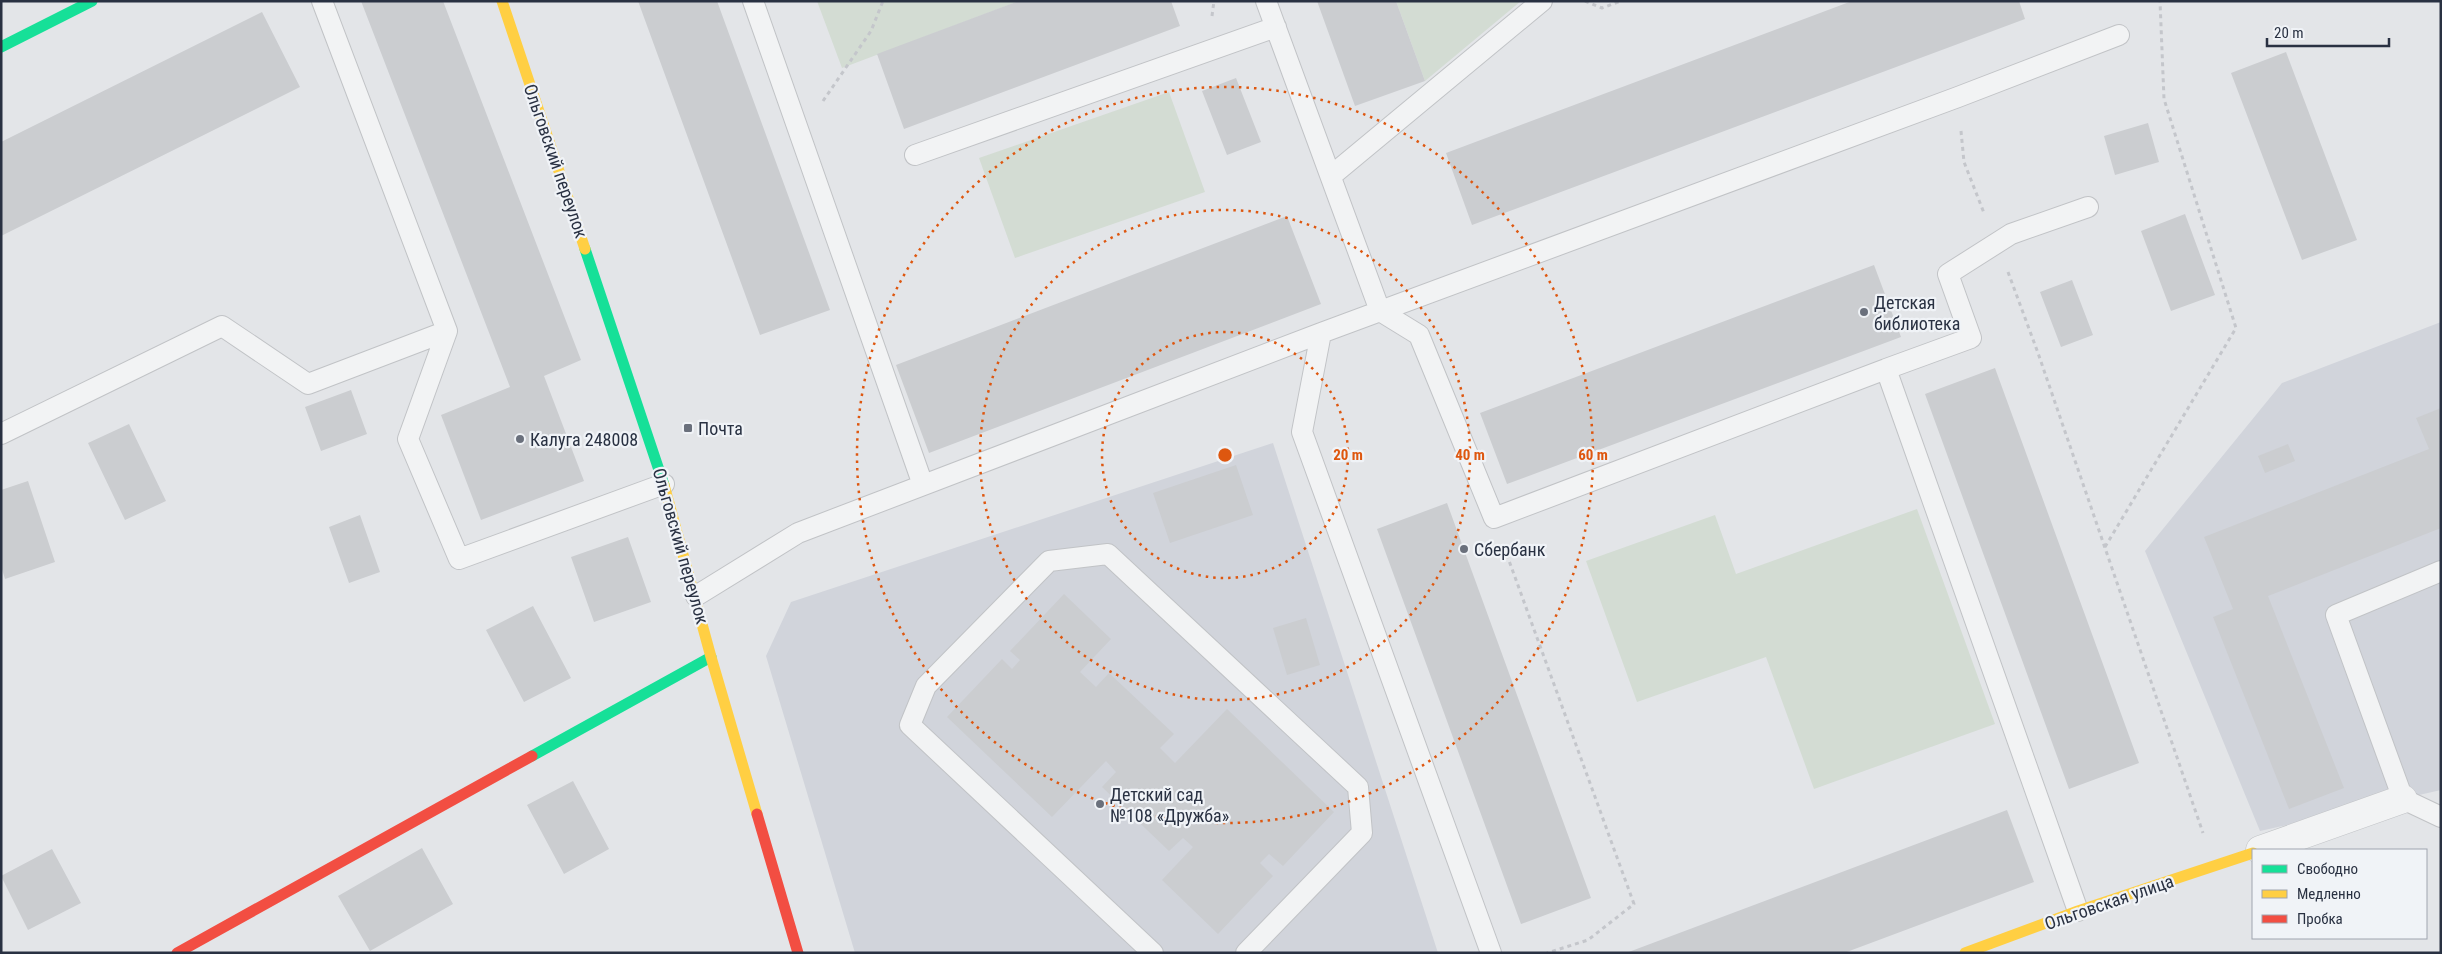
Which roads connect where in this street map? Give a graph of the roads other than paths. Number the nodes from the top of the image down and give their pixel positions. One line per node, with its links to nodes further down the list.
1 (92, 1): 9 (street)
2 (322, 1): 14 (lane)
3 (502, 1): 18 (street, Ольговский переулок)
4 (753, 1): 19 (lane)
5 (1266, 1): 7 (lane)
6 (1542, 1): 11 (lane)
7 (1276, 27): 10 (lane); 11 (lane)
8 (2119, 35): 13 (lane)
9 (1, 47)
10 (915, 155)
11 (1331, 176): 13 (lane)
12 (2088, 206): 16 (lane)
13 (1380, 310): 15 (lane); 16 (lane)
14 (447, 331): 17 (lane); 18 (lane)
15 (1321, 332): 19 (lane); 32 (lane)
16 (1886, 370): 27 (lane)
17 (1, 434)
18 (664, 484): 21 (street, Ольговский переулок)
19 (923, 485): 21 (lane)
20 (2441, 572): 23 (lane)
21 (696, 596): 22 (street, Ольговский переулок)
22 (712, 657): 28 (street); 29 (street, Ольговский переулок)
23 (2402, 799): 24 (lane); 25 (street)
24 (2441, 816)
25 (2263, 849)
26 (2252, 853): 27 (street, Ольговская улица)
27 (2078, 911): 33 (street, Ольговская улица)
28 (177, 953)
29 (798, 953)
30 (1153, 953): 31 (lane)
31 (1246, 953)
32 (1491, 953)
33 (1965, 953)

